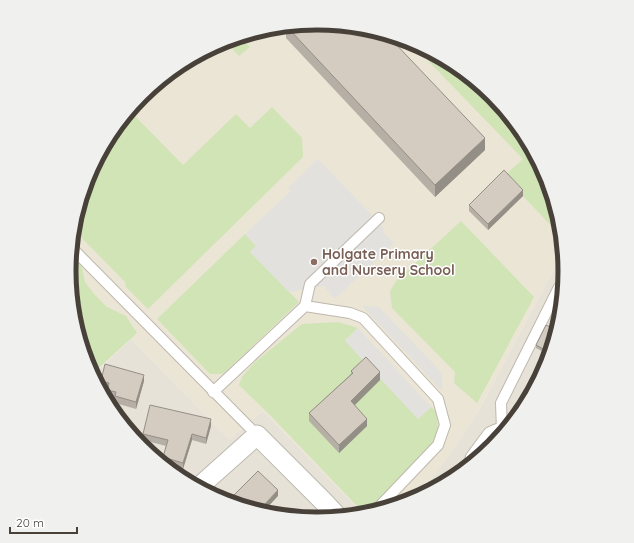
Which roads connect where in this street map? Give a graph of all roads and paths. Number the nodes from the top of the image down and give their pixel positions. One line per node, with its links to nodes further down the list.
1 (379, 218): 4 (lane)
2 (77, 252): 5 (lane)
3 (558, 290): 6 (lane)
4 (305, 306): 5 (lane); 11 (lane)
5 (213, 392): 8 (lane)
6 (503, 427)
7 (496, 434): 9 (street)
8 (257, 435): 10 (street); 12 (street)
9 (487, 443)
10 (202, 484)
11 (381, 505)
12 (333, 512)

